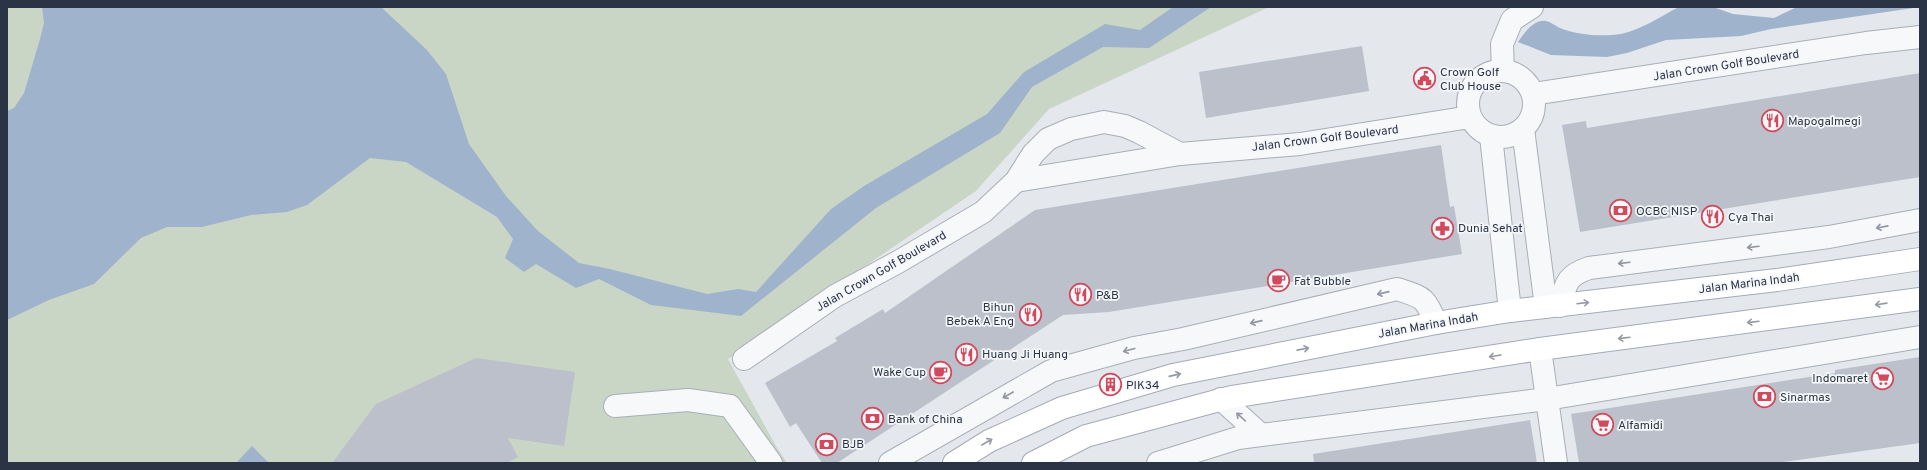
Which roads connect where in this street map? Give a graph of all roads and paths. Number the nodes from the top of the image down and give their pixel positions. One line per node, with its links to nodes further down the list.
1 (1532, 7): 3 (street)
2 (1920, 37): 4 (street, Jalan Crown Golf Boulevard)
3 (1503, 71): 4 (street); 5 (street)
4 (1533, 94): 6 (street)
5 (1470, 118): 7 (street); 8 (street, Jalan Crown Golf Boulevard)
6 (1523, 130): 7 (street); 13 (street)
7 (1491, 136): 14 (street)
8 (1180, 154): 9 (street, Jalan Crown Golf Boulevard); 9 (street, Jalan Crown Golf Boulevard)
9 (1016, 181): 18 (street, Jalan Crown Golf Boulevard)
10 (1920, 220): 13 (street, one-way to 13)
11 (1920, 259): 13 (main road, Jalan Marina Indah, one-way to 11)
12 (1920, 299): 17 (main road, one-way to 17)
13 (1553, 306): 14 (main road, Jalan Marina Indah)
14 (1510, 311): 15 (main road, Jalan Marina Indah)
15 (1436, 323): 24 (street, one-way to 24); 25 (main road, Jalan Marina Indah, one-way to 15)
16 (1920, 337): 20 (street)
17 (1540, 349): 19 (main road, one-way to 19); 20 (street)
18 (744, 359)
19 (1221, 399): 22 (street, one-way to 19); 26 (main road)
20 (1547, 400): 22 (street); 28 (street)
21 (615, 406): 23 (street)
22 (1261, 435): 27 (street)
23 (771, 463)
24 (890, 463)
25 (954, 463)
26 (1033, 463)
27 (1158, 463)
28 (1556, 463)

